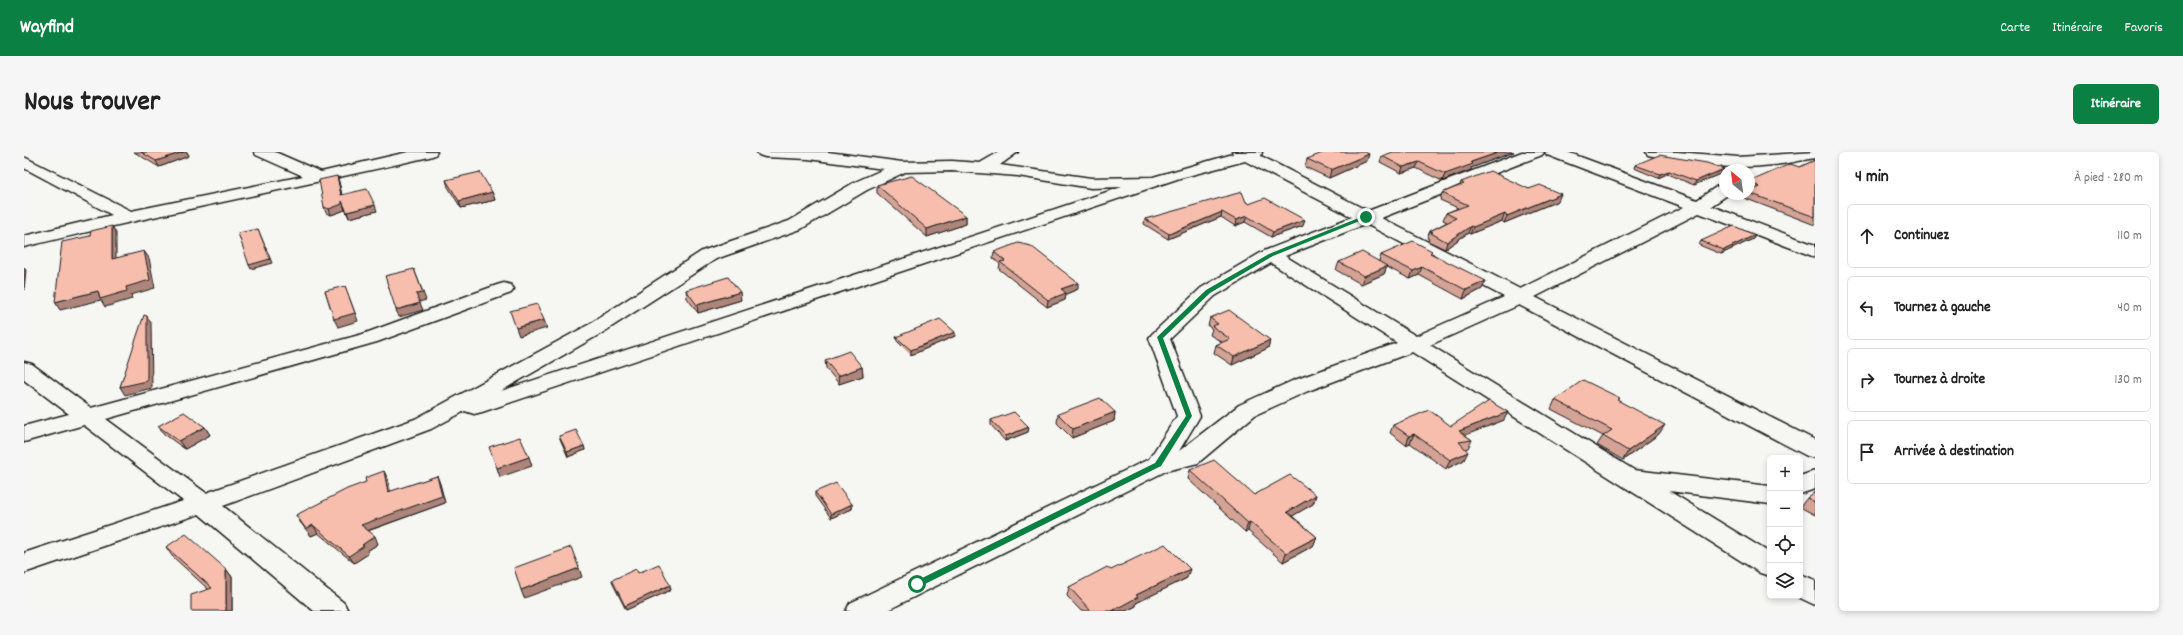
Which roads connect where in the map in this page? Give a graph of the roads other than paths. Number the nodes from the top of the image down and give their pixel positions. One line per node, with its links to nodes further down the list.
1 (262, 152): 17 (street)
2 (429, 152): 17 (street)
3 (765, 152): 13 (street)
4 (920, 152): 14 (street)
5 (1010, 152): 15 (street)
6 (1536, 152): 22 (street)
7 (1554, 152): 20 (street)
8 (1654, 152): 11 (street)
9 (1248, 153): 18 (street); 22 (street)
10 (1815, 153): 11 (street)
11 (1768, 161): 16 (street)
12 (24, 162): 21 (street)
13 (902, 167): 14 (street); 31 (street)
14 (936, 167): 15 (street)
15 (982, 169): 18 (street)
16 (1755, 169)
17 (319, 177): 21 (street)
18 (1155, 182): 31 (street)
19 (1719, 193): 20 (street)
20 (1698, 207): 24 (street); 27 (street)
21 (128, 217): 23 (street)
22 (1366, 217): 25 (street); 27 (street)
23 (24, 242)
24 (1815, 251)
25 (1271, 255): 28 (street); 34 (street)
26 (504, 288): 30 (street)
27 (1519, 297): 28 (street); 33 (street)
28 (1414, 344): 34 (street); 35 (street)
29 (24, 369): 30 (street)
30 (88, 416): 32 (street); 39 (street)
31 (423, 424): 39 (street)
32 (24, 434)
33 (1815, 450)
34 (1158, 465): 45 (street)
35 (1626, 476): 38 (street); 41 (street)
36 (1815, 480): 37 (street)
37 (1803, 484)
38 (1767, 495)
39 (202, 504): 40 (street); 44 (street)
40 (24, 563)
41 (1767, 564)
42 (1803, 586): 43 (street)
43 (1815, 594)
44 (334, 611)
45 (860, 611)

